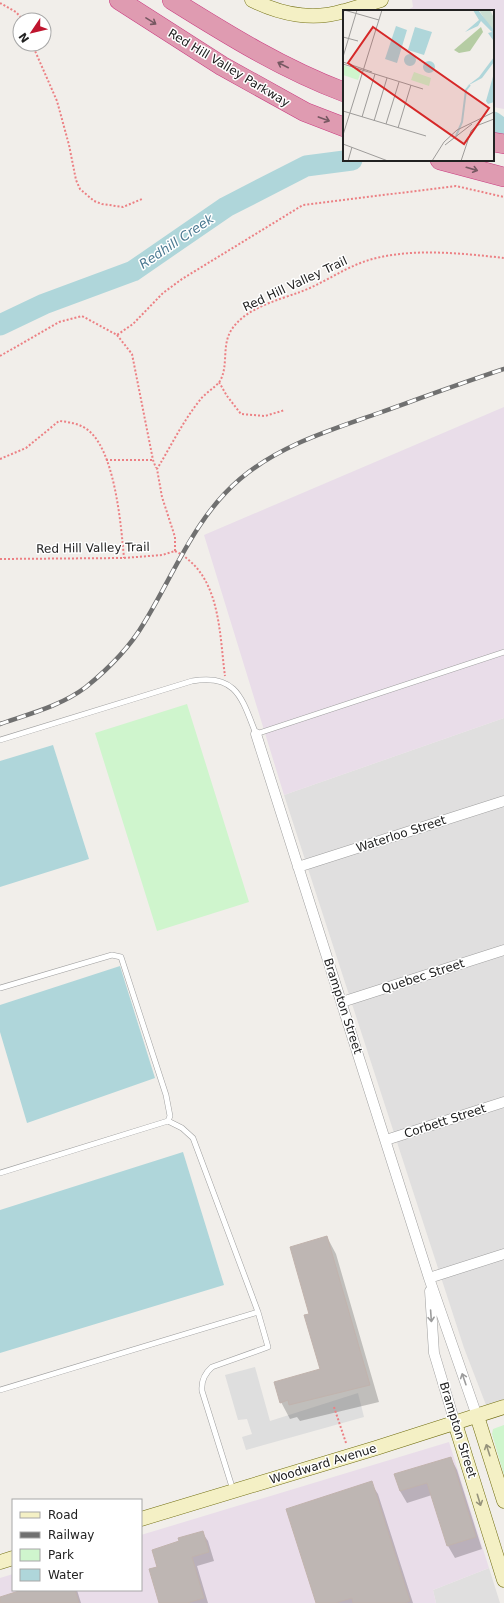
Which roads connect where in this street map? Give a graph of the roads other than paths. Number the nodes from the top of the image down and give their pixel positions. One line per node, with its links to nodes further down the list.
1 (119, 0): 8 (highway, Red Hill Valley Parkway, one-way to 8)
2 (172, 0): 7 (highway, one-way to 2)
3 (252, 0): 6 (main road)
4 (381, 0): 5 (main road)
5 (348, 10)
6 (342, 12)
7 (343, 92)
8 (343, 127)
9 (494, 142): 10 (highway)
10 (504, 144)
11 (444, 161): 12 (highway, one-way to 12)
12 (504, 176)
13 (504, 652): 14 (lane)
14 (256, 734): 15 (lane); 17 (street, Brampton Street)
15 (0, 740)
16 (504, 801): 17 (street, Waterloo Street)
17 (298, 867): 20 (street, Brampton Street)
18 (504, 950): 20 (street, Quebec Street)
19 (0, 988): 22 (lane)
20 (342, 1002): 23 (street, Brampton Street)
21 (504, 1102): 23 (street, Corbett Street)
22 (168, 1121): 24 (lane); 27 (lane)
23 (386, 1140): 26 (street, Brampton Street)
24 (0, 1173)
25 (504, 1254): 26 (street)
26 (429, 1278): 30 (street, Brampton Street, one-way to 26); 31 (street, Brampton Street, one-way to 31)
27 (258, 1312): 28 (lane); 32 (lane)
28 (0, 1390)
29 (504, 1407): 30 (main road, Woodward Avenue)
30 (477, 1416): 31 (main road, Woodward Avenue); 33 (main road, Brampton Street, one-way to 30)
31 (455, 1422): 32 (main road, Woodward Avenue); 37 (main road, Brampton Street, one-way to 37)
32 (233, 1491): 34 (main road, Woodward Avenue)
33 (504, 1501)
34 (142, 1519)
35 (12, 1558): 36 (main road)
36 (0, 1562)
37 (504, 1580)

